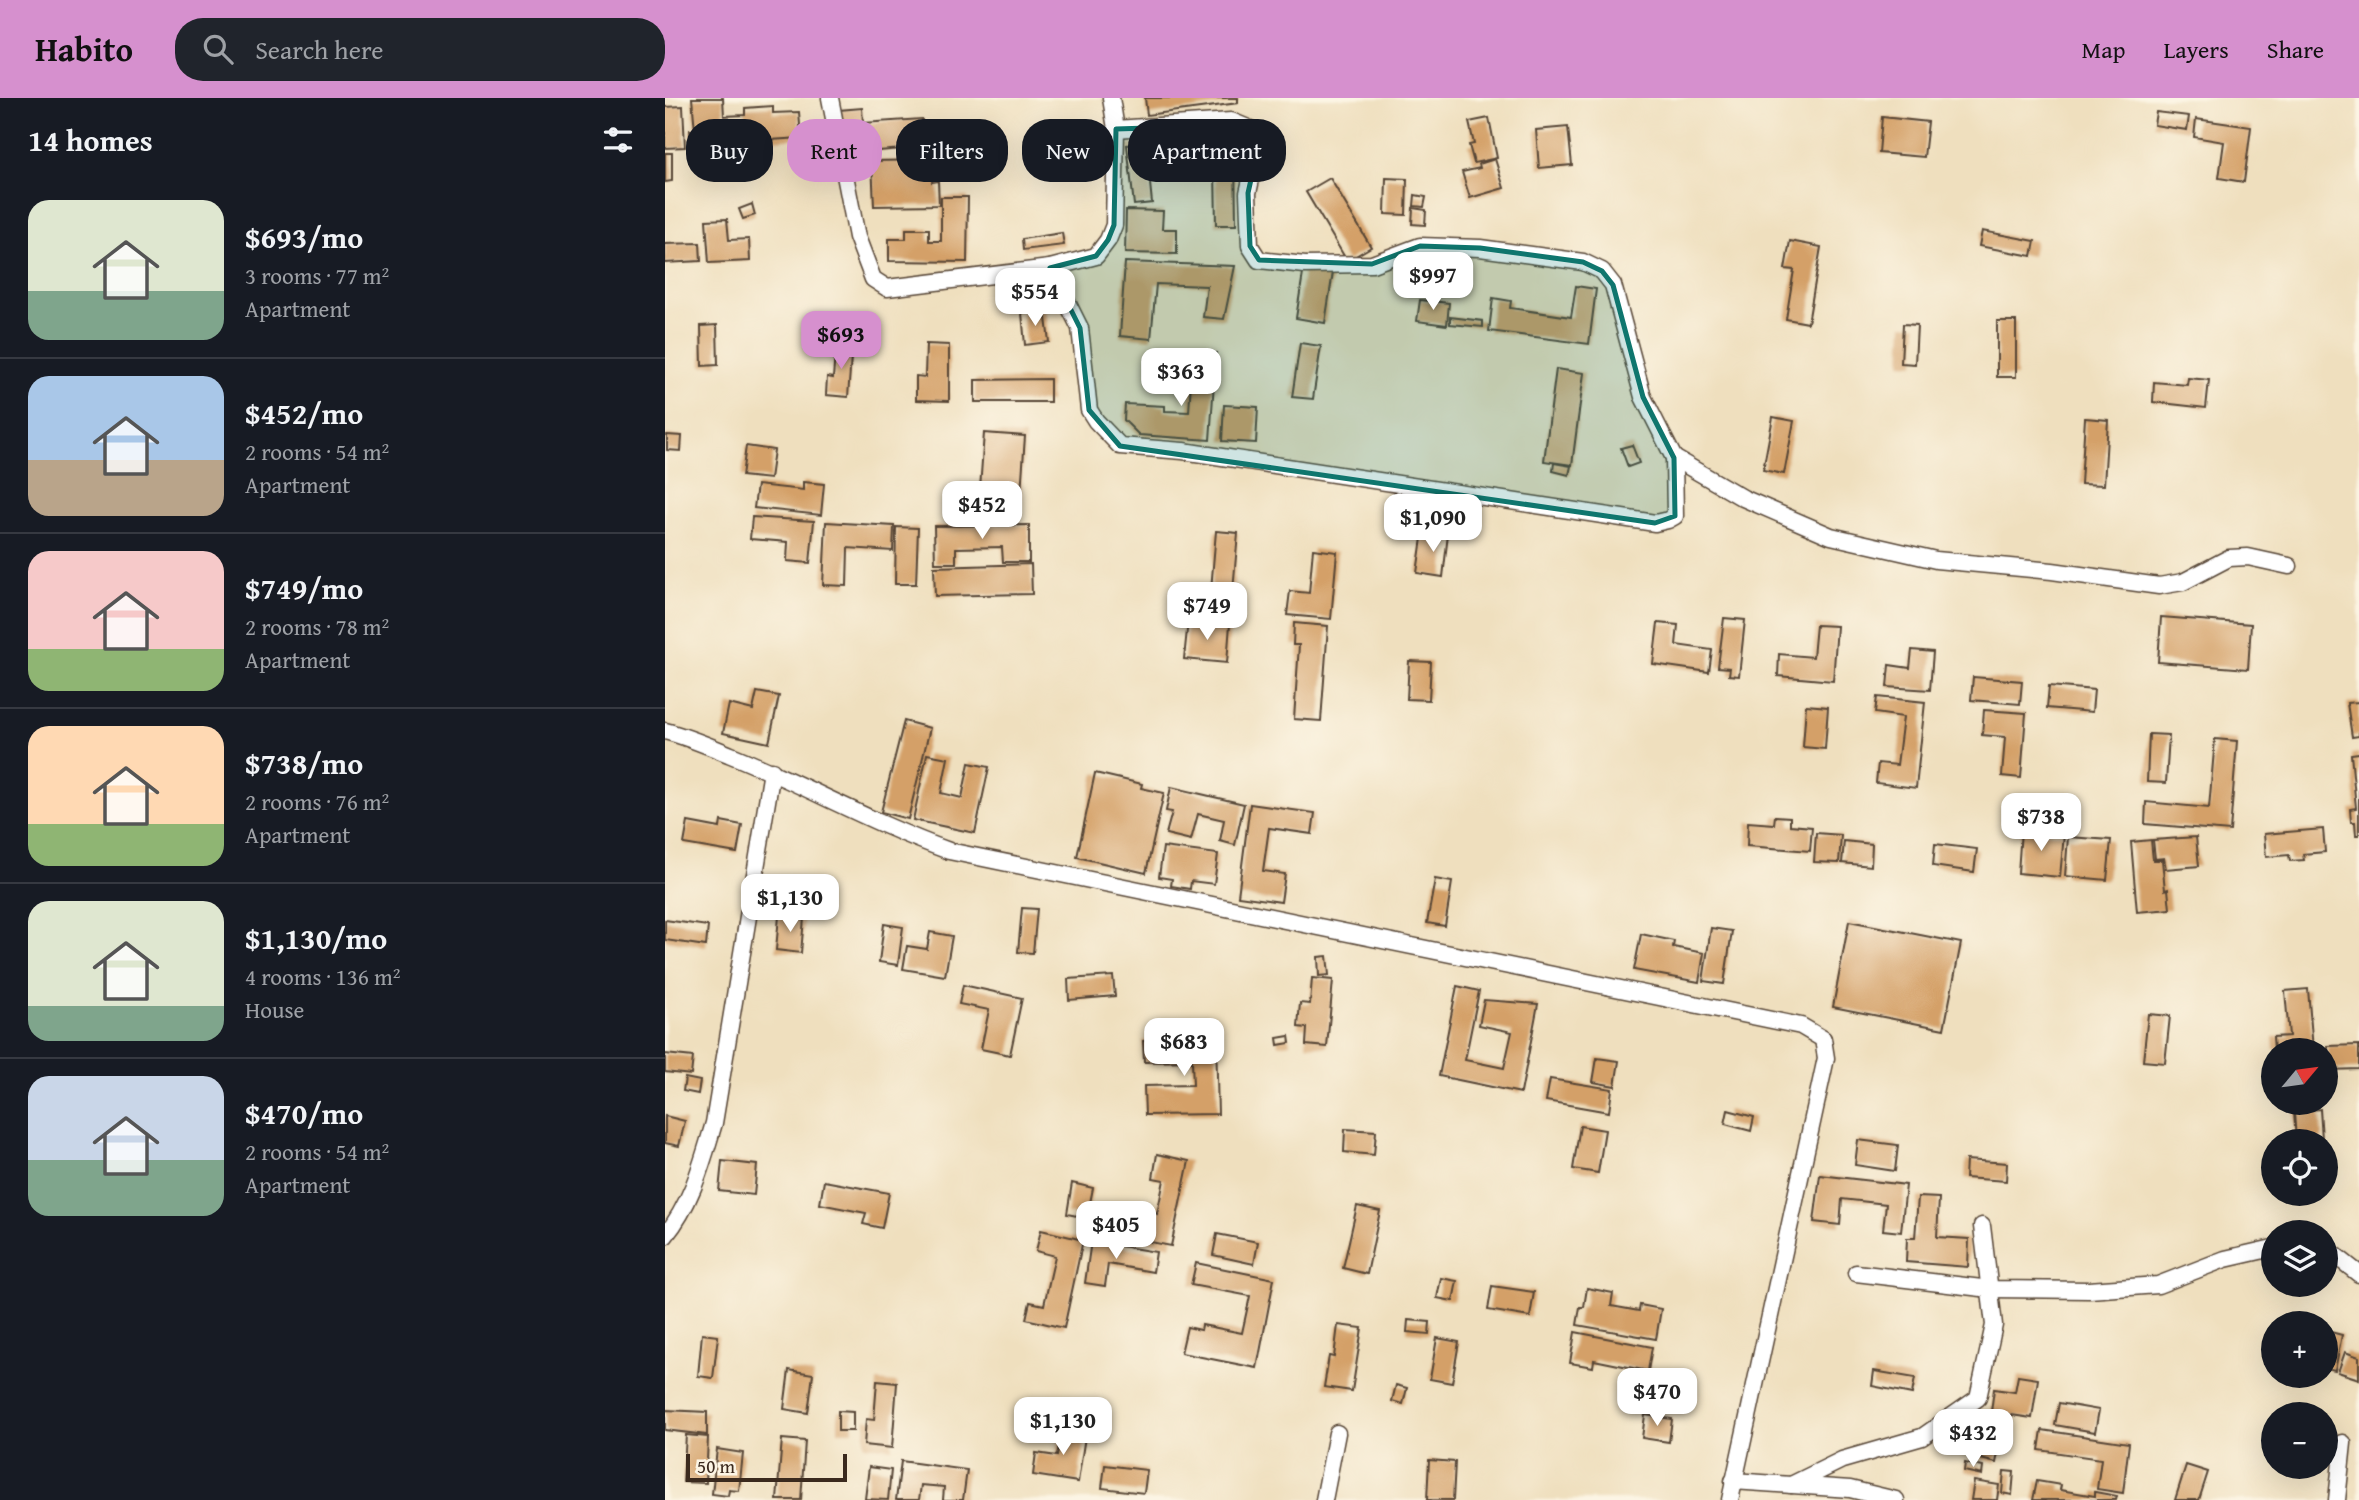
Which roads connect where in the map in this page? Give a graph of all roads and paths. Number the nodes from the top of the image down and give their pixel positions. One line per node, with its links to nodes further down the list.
1 (830, 98): 4 (street)
2 (1111, 98): 3 (street)
3 (1116, 129): 4 (street); 5 (street)
4 (1050, 268): 5 (street)
5 (1674, 458): 6 (street)
6 (2289, 566)
7 (665, 731): 8 (street)
8 (772, 771): 10 (street); 18 (street)
9 (1983, 1226): 15 (street)
10 (665, 1236)
11 (2261, 1251): 15 (street)
12 (2338, 1257): 14 (street)
13 (1856, 1273): 15 (street)
14 (2359, 1274)
15 (1990, 1289): 19 (street)
16 (1337, 1433): 20 (street)
17 (2343, 1443): 23 (street)
18 (1733, 1481): 19 (street); 21 (street)
19 (1791, 1485): 22 (street)
20 (1324, 1500)
21 (1730, 1500)
22 (1896, 1500)
23 (2337, 1500)

